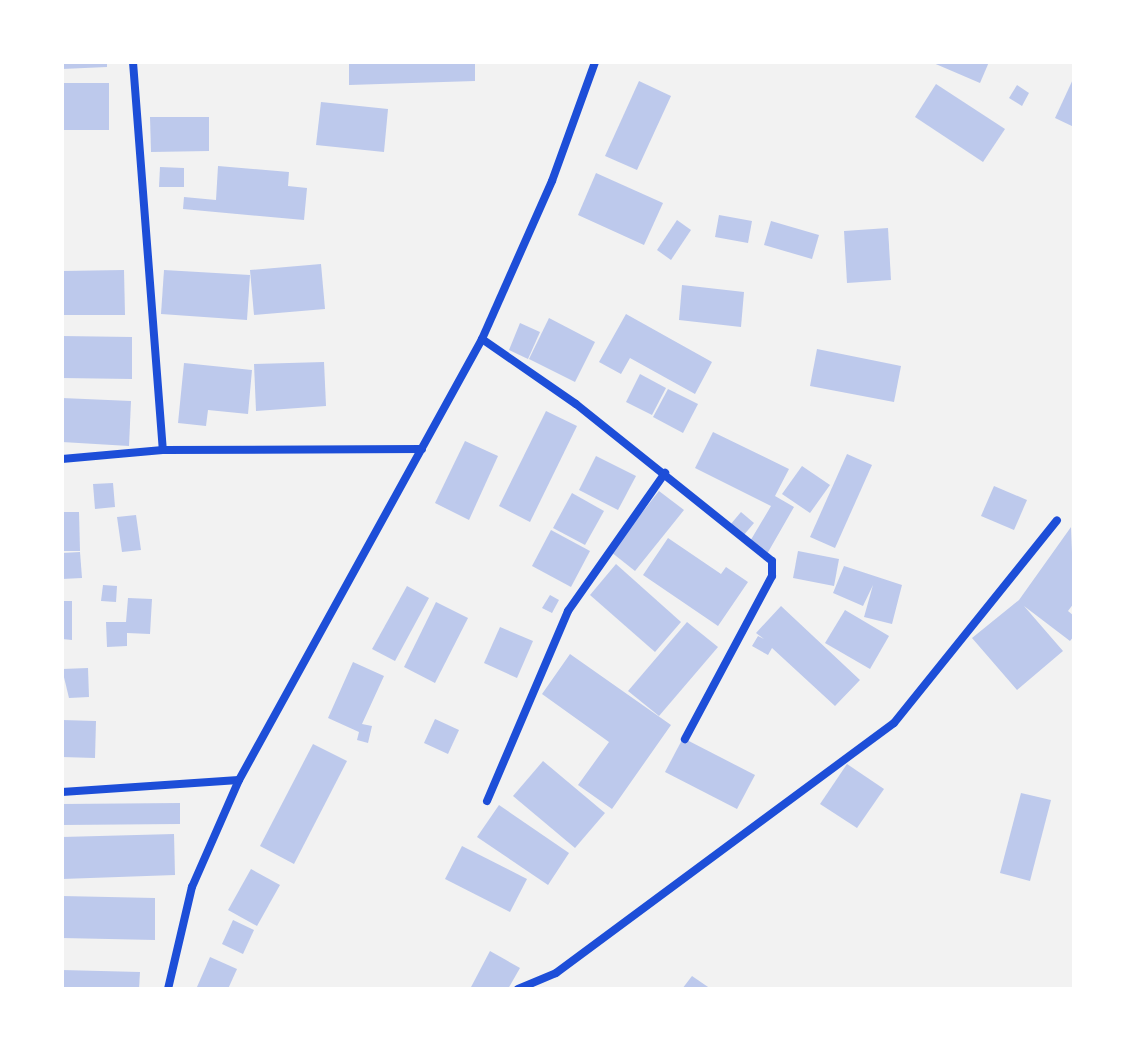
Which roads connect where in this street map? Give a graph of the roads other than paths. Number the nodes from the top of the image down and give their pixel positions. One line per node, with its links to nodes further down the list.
1 (133, 62): 5 (street)
2 (595, 62): 3 (street)
3 (482, 339): 4 (street); 7 (street)
4 (422, 449): 5 (street); 10 (street)
5 (163, 450): 6 (street)
6 (62, 459)
7 (665, 473): 9 (street); 12 (street)
8 (1057, 520): 13 (street)
9 (685, 739)
10 (239, 780): 11 (street); 14 (street)
11 (62, 792)
12 (487, 801)
13 (534, 986): 15 (street)
14 (168, 989)
15 (518, 989)

